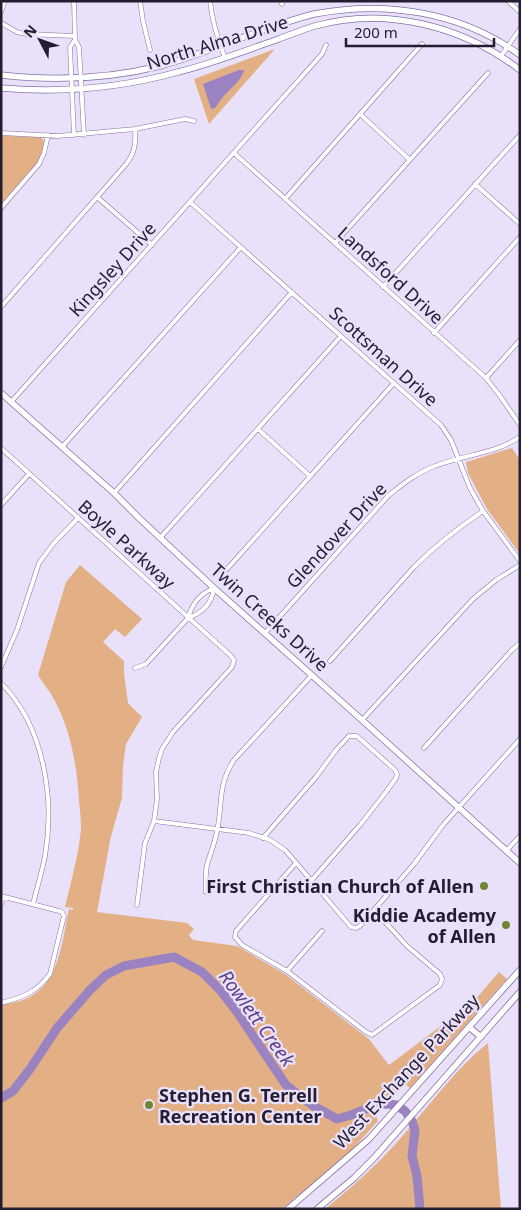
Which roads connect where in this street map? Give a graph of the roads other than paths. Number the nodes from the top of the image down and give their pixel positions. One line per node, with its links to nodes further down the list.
1 (6, 1): 6 (street)
2 (74, 1): 10 (street)
3 (140, 1): 15 (street)
4 (210, 1): 13 (street)
5 (508, 1): 7 (street)
6 (1, 12)
7 (520, 12)
8 (1, 23): 10 (street)
9 (520, 28): 14 (street)
10 (75, 38): 22 (street); 23 (street)
11 (422, 44): 27 (street)
12 (326, 45): 35 (street, Kingsley Drive)
13 (220, 46): 14 (main road, North Alma Drive); 18 (street); 23 (main road, North Alma Drive)
14 (507, 46): 16 (main road, North Alma Drive); 17 (street)
15 (150, 50)
16 (520, 55)
17 (501, 56): 18 (main road, North Alma Drive); 19 (main road, North Alma Drive)
18 (225, 58): 26 (main road, North Alma Drive)
19 (520, 70)
20 (488, 73): 36 (street)
21 (1, 75): 22 (main road, North Alma Drive)
22 (72, 78): 23 (main road, North Alma Drive); 25 (street)
23 (81, 78): 26 (street)
24 (1, 88): 25 (main road, North Alma Drive)
25 (72, 89): 26 (main road, North Alma Drive); 32 (street)
26 (81, 89): 33 (street)
27 (360, 114): 36 (street); 39 (street)
28 (194, 121): 29 (street)
29 (135, 129): 33 (street); 38 (street)
30 (1, 133): 31 (street)
31 (48, 135): 32 (street); 41 (street)
32 (74, 135): 33 (street)
33 (84, 135)
34 (520, 135): 37 (street)
35 (234, 153): 39 (street, Landsford Drive); 40 (street, Kingsley Drive)
36 (410, 160): 44 (street)
37 (475, 184): 42 (street); 47 (street)
38 (97, 197): 45 (street); 49 (street)
39 (285, 199): 44 (street, Landsford Drive)
40 (190, 202): 45 (street, Kingsley Drive); 46 (street, Scottsman Drive)
41 (1, 208)
42 (520, 224)
43 (520, 237): 50 (street)
44 (335, 243): 47 (street, Landsford Drive)
45 (152, 245): 56 (street, Kingsley Drive)
46 (241, 247): 48 (street, Scottsman Drive); 60 (street)
47 (383, 287): 50 (street, Landsford Drive)
48 (292, 292): 51 (street, Scottsman Drive); 65 (street)
49 (1, 307)
50 (434, 333): 53 (street, Landsford Drive)
51 (341, 336): 54 (street, Scottsman Drive); 58 (street)
52 (520, 340): 53 (street)
53 (486, 378): 57 (street, Landsford Drive)
54 (394, 383): 62 (street, Scottsman Drive); 64 (street)
55 (1, 393): 56 (main road, Twin Creeks Drive)
56 (11, 402): 60 (main road, Twin Creeks Drive)
57 (520, 426)
58 (258, 429): 64 (street); 69 (street)
59 (520, 437): 62 (street, Glendover Drive)
60 (62, 447): 65 (main road, Twin Creeks Drive)
61 (1, 448): 63 (street, Boyle Parkway)
62 (459, 459): 67 (street, Scottsman Drive); 75 (street, Glendover Drive)
63 (29, 474): 66 (street); 68 (street, Boyle Parkway)
64 (310, 476): 72 (street)
65 (114, 493): 69 (main road, Twin Creeks Drive)
66 (1, 505)
67 (483, 511): 70 (street, Scottsman Drive); 77 (street)
68 (78, 518): 74 (street, Boyle Parkway); 78 (street)
69 (160, 538): 73 (main road, Twin Creeks Drive)
70 (520, 561)
71 (520, 565): 82 (street)
72 (227, 569)
73 (214, 588): 74 (street); 74 (street); 75 (main road, Twin Creeks Drive)
74 (188, 618): 79 (street); 86 (street, Boyle Parkway)
75 (265, 633): 80 (main road, Twin Creeks Drive)
76 (520, 644): 84 (street)
77 (330, 661)
78 (1, 667)
79 (135, 668)
80 (312, 675): 82 (main road, Twin Creeks Drive); 87 (street)
81 (1, 683): 96 (street)
82 (362, 720): 85 (main road, Twin Creeks Drive)
83 (520, 739): 85 (street)
84 (424, 748)
85 (459, 807): 90 (main road, Twin Creeks Drive); 99 (street)
86 (154, 820): 87 (street); 98 (street)
87 (218, 830): 89 (street); 94 (street)
88 (520, 836): 90 (street)
89 (263, 838): 91 (street); 93 (street)
90 (506, 851): 92 (main road, Twin Creeks Drive)
91 (296, 863): 93 (street); 102 (street)
92 (520, 863)
93 (311, 880): 99 (street)
94 (206, 892)
95 (2, 897): 96 (street); 97 (street)
96 (33, 904): 104 (street)
97 (1, 905)
98 (137, 905)
99 (374, 910): 102 (street)
100 (322, 932): 102 (street)
101 (520, 970): 105 (main road, West Exchange Parkway)
102 (287, 971)
103 (520, 992): 106 (main road, West Exchange Parkway)
104 (1, 1003)
105 (469, 1027): 106 (main road); 107 (main road, West Exchange Parkway)
106 (480, 1037): 108 (main road, West Exchange Parkway)
107 (288, 1209)
108 (316, 1209)

